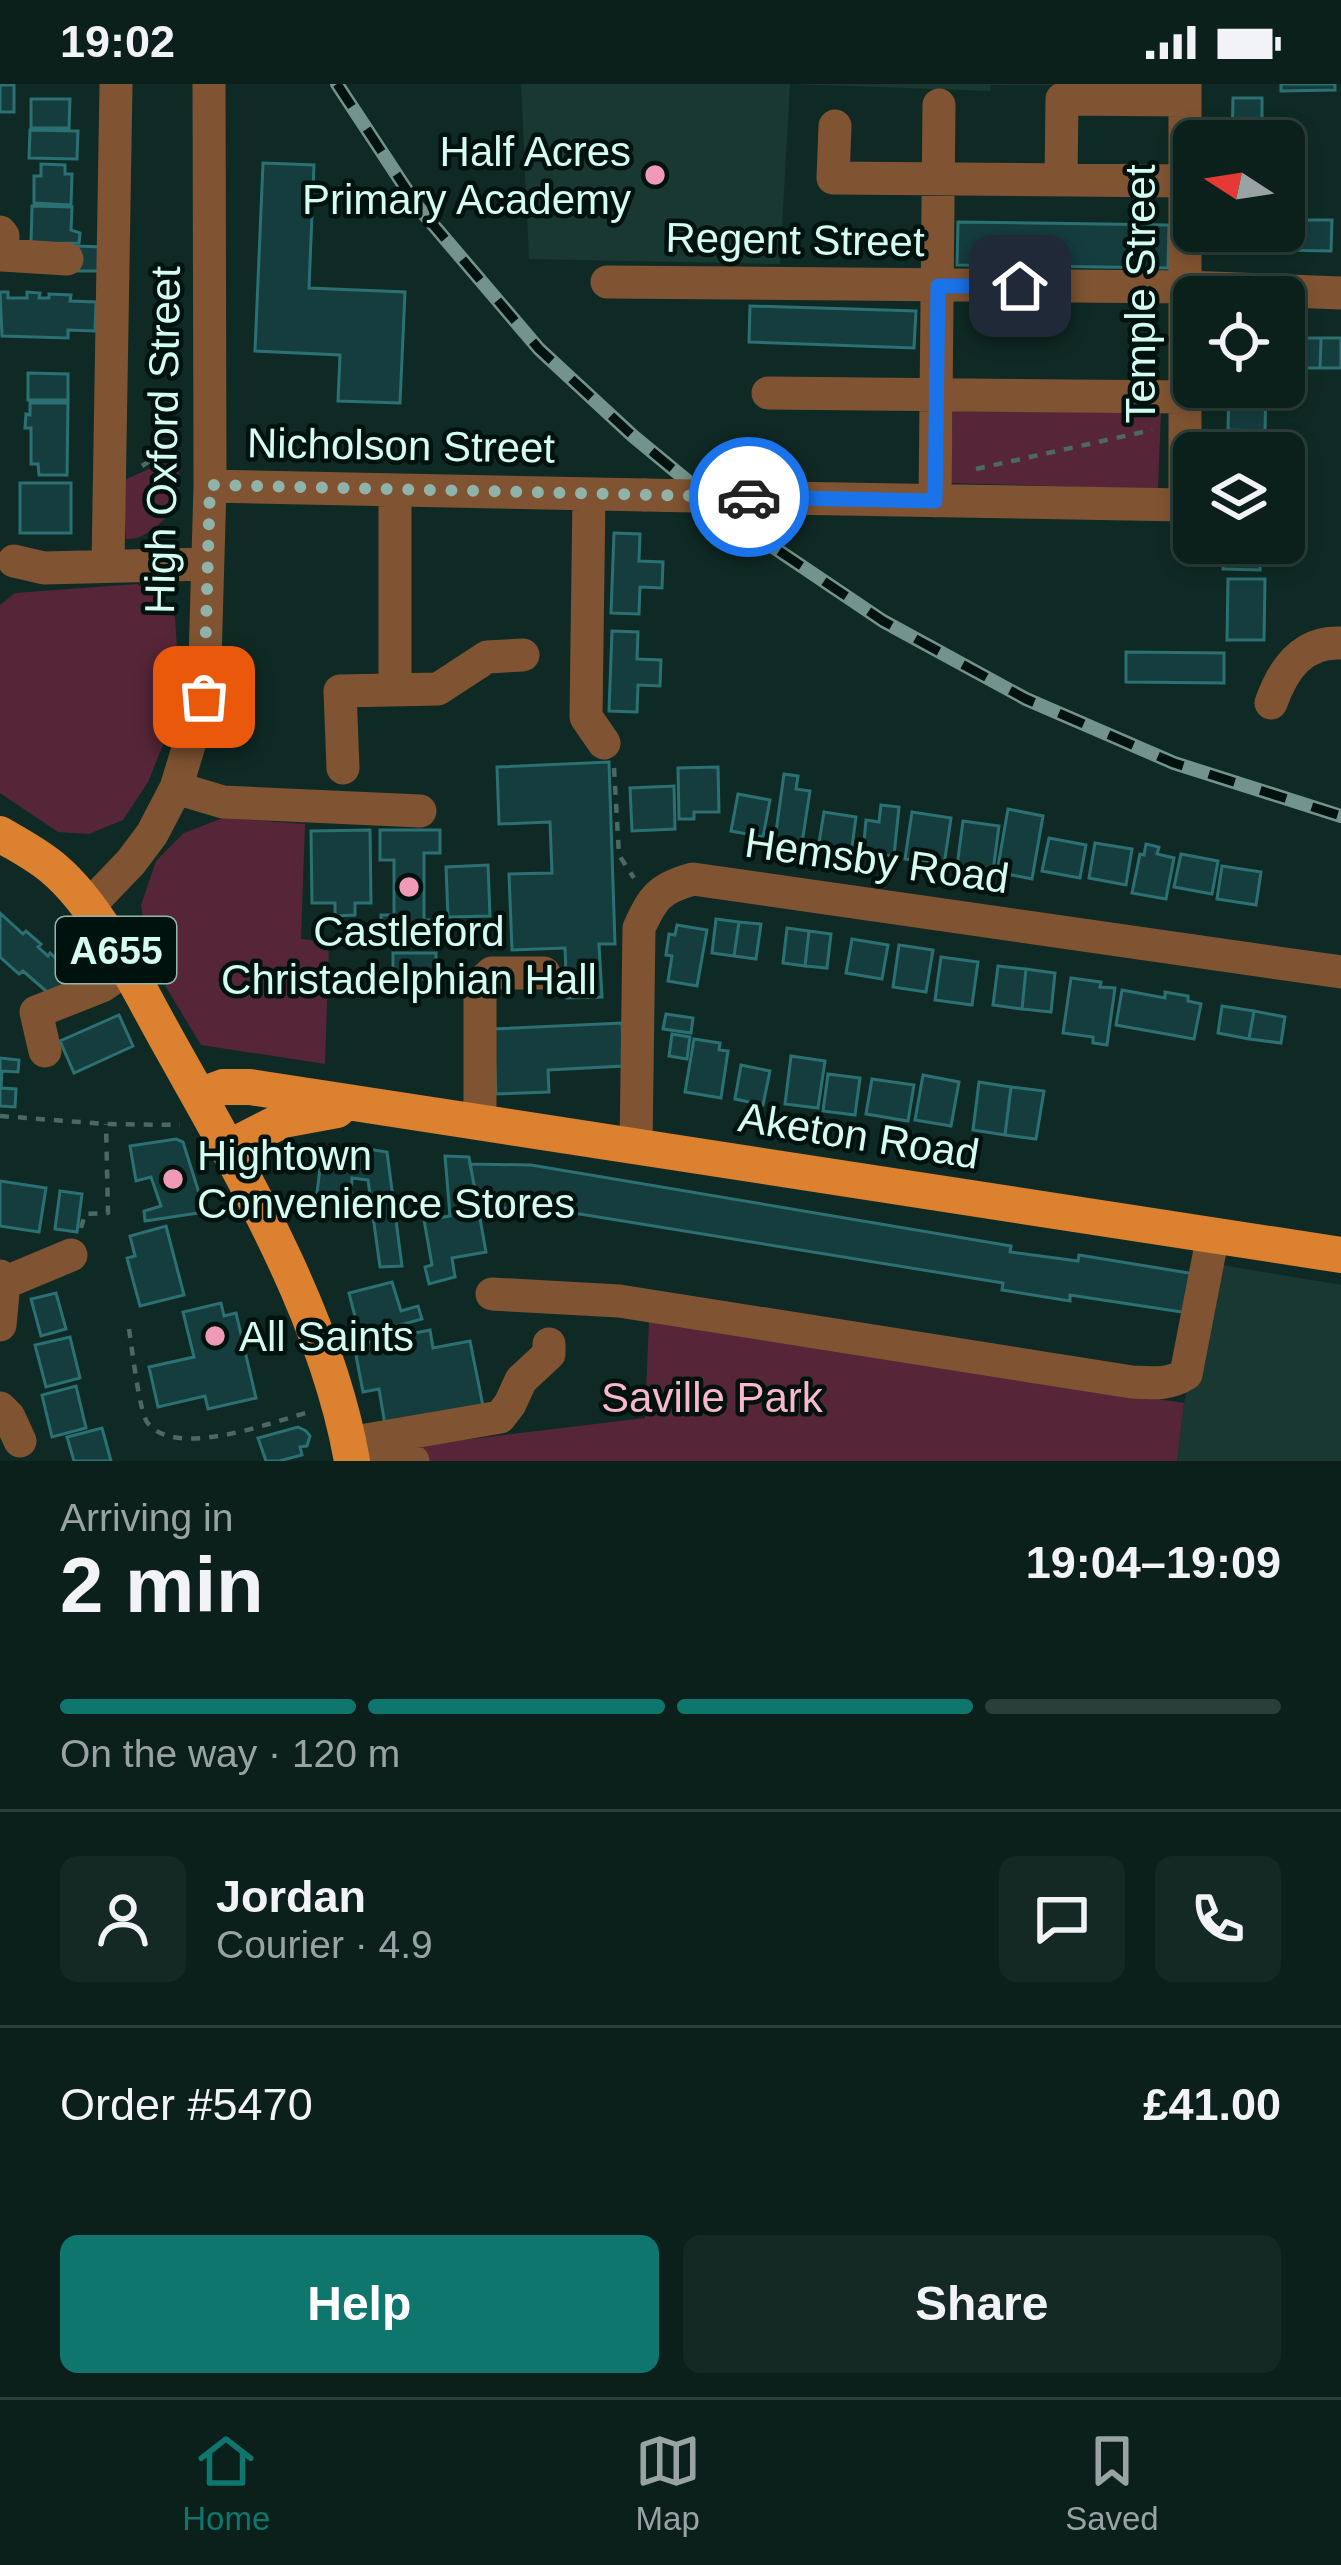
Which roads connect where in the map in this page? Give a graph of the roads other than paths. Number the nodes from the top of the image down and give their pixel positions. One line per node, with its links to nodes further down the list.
1 (116, 84): 27 (street)
2 (209, 84): 20 (street, High Oxford Street)
3 (1185, 92): 7 (street)
4 (939, 105): 6 (street)
5 (835, 126): 6 (street)
6 (938, 179): 7 (street); 12 (street)
7 (1061, 180): 8 (street)
8 (1173, 181)
9 (1, 234): 10 (street)
10 (67, 259)
11 (607, 282): 12 (street, Regent Street)
12 (938, 286): 13 (street, Regent Street); 17 (street)
13 (1173, 287)
14 (1305, 292): 15 (street, Regent Street)
15 (1341, 293)
16 (768, 393): 17 (street)
17 (936, 395): 18 (street); 21 (street)
18 (1185, 410): 19 (street, Temple Street)
19 (1185, 432)
20 (210, 485): 22 (street, Nicholson Street); 26 (street, High Oxford Street)
21 (935, 489): 23 (street, Nicholson Street, bridge); 24 (street, Nicholson Street)
22 (395, 490): 23 (street, Nicholson Street); 30 (street)
23 (590, 494): 32 (street, Nicholson Street)
24 (1173, 504)
25 (5, 560): 27 (street)
26 (206, 563): 27 (street); 34 (street, High Oxford Street)
27 (108, 565)
28 (1341, 644): 31 (street)
29 (523, 655): 30 (street)
30 (395, 690): 33 (street)
31 (1271, 703)
32 (604, 742)
33 (343, 767)
34 (176, 788): 35 (street); 37 (street, High Oxford Street)
35 (420, 811)
36 (0, 834): 37 (main road, A655)
37 (88, 907): 38 (main road, A655)
38 (128, 968): 41 (street); 42 (main road, A655)
39 (1341, 972): 45 (street, Hemsby Road)
40 (544, 973): 44 (street)
41 (45, 1051)
42 (203, 1103): 43 (main road, Aketon Road); 46 (main road, A655)
43 (363, 1106): 44 (main road, Aketon Road); 46 (main road, Aketon Road)
44 (481, 1123): 45 (main road, Aketon Road)
45 (636, 1147): 47 (main road, Aketon Road)
46 (228, 1148): 56 (main road, A655)
47 (1213, 1235): 48 (main road, Aketon Road); 51 (street)
48 (1341, 1255)
49 (71, 1256): 50 (street)
50 (2, 1279): 52 (street)
51 (492, 1294)
52 (0, 1325)
53 (549, 1344): 56 (street)
54 (0, 1408): 55 (street)
55 (20, 1441)
56 (360, 1455): 57 (street)
57 (413, 1461)

